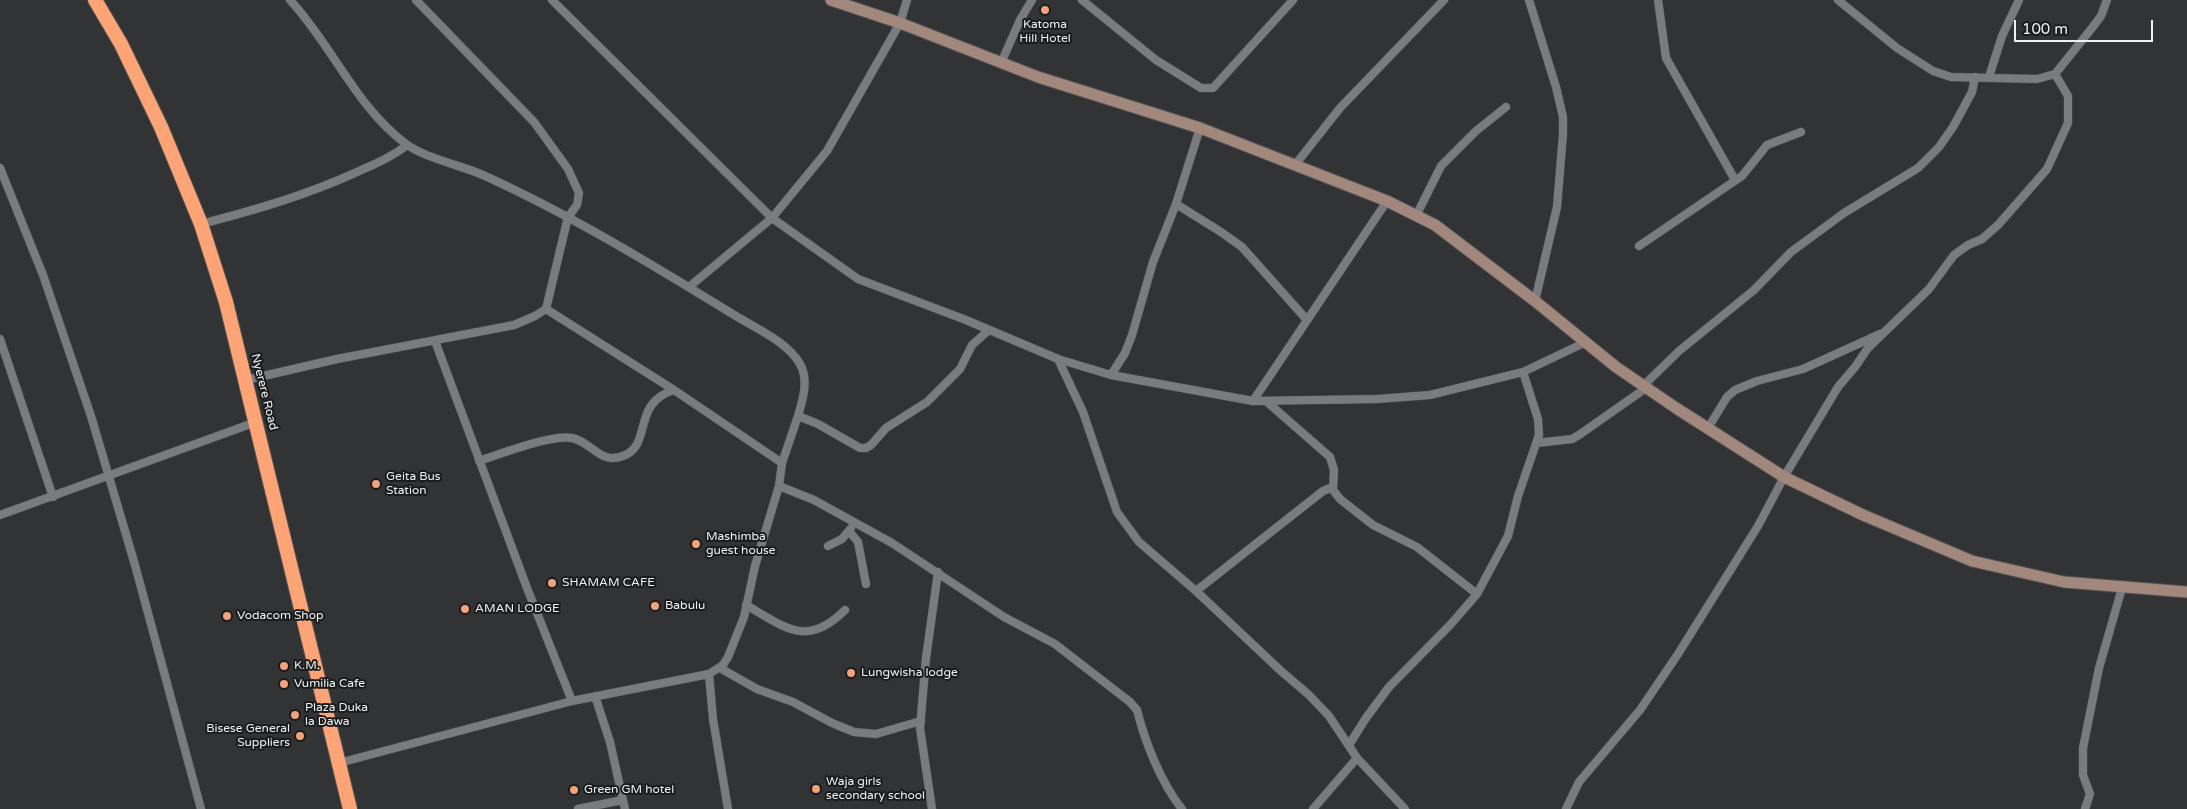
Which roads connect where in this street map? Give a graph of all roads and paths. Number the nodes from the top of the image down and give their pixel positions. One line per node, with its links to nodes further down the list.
1 (95, 0): 33 (highway, Nyerere Road)
2 (290, 0): 24 (street)
3 (416, 0): 31 (street)
4 (552, 0): 32 (street)
5 (831, 0): 16 (main road)
6 (907, 0): 16 (street)
7 (1032, 0): 17 (street)
8 (1082, 0): 9 (street)
9 (1293, 0)
10 (1444, 0): 25 (street)
11 (1529, 0): 36 (street)
12 (1658, 0): 27 (street)
13 (1838, 0): 19 (street)
14 (2019, 0): 20 (street)
15 (2107, 0): 18 (street)
16 (900, 23): 17 (main road); 32 (street)
17 (1001, 63): 22 (main road)
18 (2054, 74): 20 (street); 40 (street)
19 (1975, 77): 20 (street); 48 (street)
20 (1989, 77)
21 (1506, 107): 30 (street)
22 (1200, 128): 25 (main road); 29 (street)
23 (1801, 132): 27 (street)
24 (407, 144): 31 (street); 33 (street)
25 (1295, 165): 28 (main road)
26 (0, 168): 58 (street)
27 (1735, 180): 34 (street)
28 (1387, 201): 30 (main road); 38 (street)
29 (1176, 204): 38 (street); 46 (street)
30 (1416, 216): 36 (main road)
31 (568, 217): 35 (street); 37 (street)
32 (772, 218): 35 (street); 39 (street)
33 (201, 224): 47 (highway, Nyerere Road)
34 (1639, 246)
35 (689, 288): 52 (street)
36 (1535, 301): 43 (main road)
37 (546, 309): 42 (street); 49 (street)
38 (1308, 320): 50 (street)
39 (989, 330): 44 (street); 52 (street)
40 (1885, 332): 54 (street); 59 (street)
41 (0, 339): 62 (street)
42 (435, 341): 47 (street); 56 (street)
43 (1586, 342): 45 (street); 48 (main road)
44 (1058, 359): 46 (street); 70 (street)
45 (1523, 372): 51 (street); 55 (street)
46 (1112, 375): 50 (street)
47 (246, 380): 53 (highway, Nyerere Road)
48 (1645, 387): 54 (main road); 55 (street)
49 (674, 390): 56 (street); 57 (street)
50 (1252, 401): 51 (street)
51 (1266, 401): 61 (street)
52 (798, 416): 57 (street)
53 (256, 422): 58 (street); 82 (highway, Nyerere Road)
54 (1708, 428): 59 (main road)
55 (1537, 443): 72 (street)
56 (479, 461): 78 (street)
57 (782, 463): 60 (street)
58 (109, 475): 62 (street); 84 (street)
59 (1784, 477): 69 (main road); 93 (street)
60 (779, 486): 64 (street); 73 (street)
61 (1333, 487): 70 (street); 72 (street)
62 (53, 497): 63 (street)
63 (0, 515)
64 (855, 522): 65 (street); 67 (street)
65 (849, 532): 66 (street); 68 (street)
66 (828, 546)
67 (938, 572): 79 (street); 90 (street)
68 (866, 584)
69 (2122, 588): 71 (main road); 94 (street)
70 (1196, 591): 80 (street)
71 (2187, 592)
72 (1477, 594): 80 (street)
73 (746, 605): 74 (street); 75 (street)
74 (845, 610)
75 (720, 668): 76 (street); 79 (street)
76 (709, 674): 77 (street); 88 (street)
77 (595, 696): 78 (street); 83 (street)
78 (572, 700): 82 (street)
79 (920, 721): 89 (street)
80 (1349, 745): 81 (street)
81 (1357, 758): 91 (street); 92 (street)
82 (339, 763): 85 (highway, Nyerere Road)
83 (622, 800): 86 (street); 87 (street)
84 (201, 809)
85 (350, 809)
86 (578, 809)
87 (625, 809)
88 (728, 809)
89 (932, 809)
90 (1182, 809)
91 (1313, 809)
92 (1406, 809)
93 (1566, 809)
94 (2085, 809)

